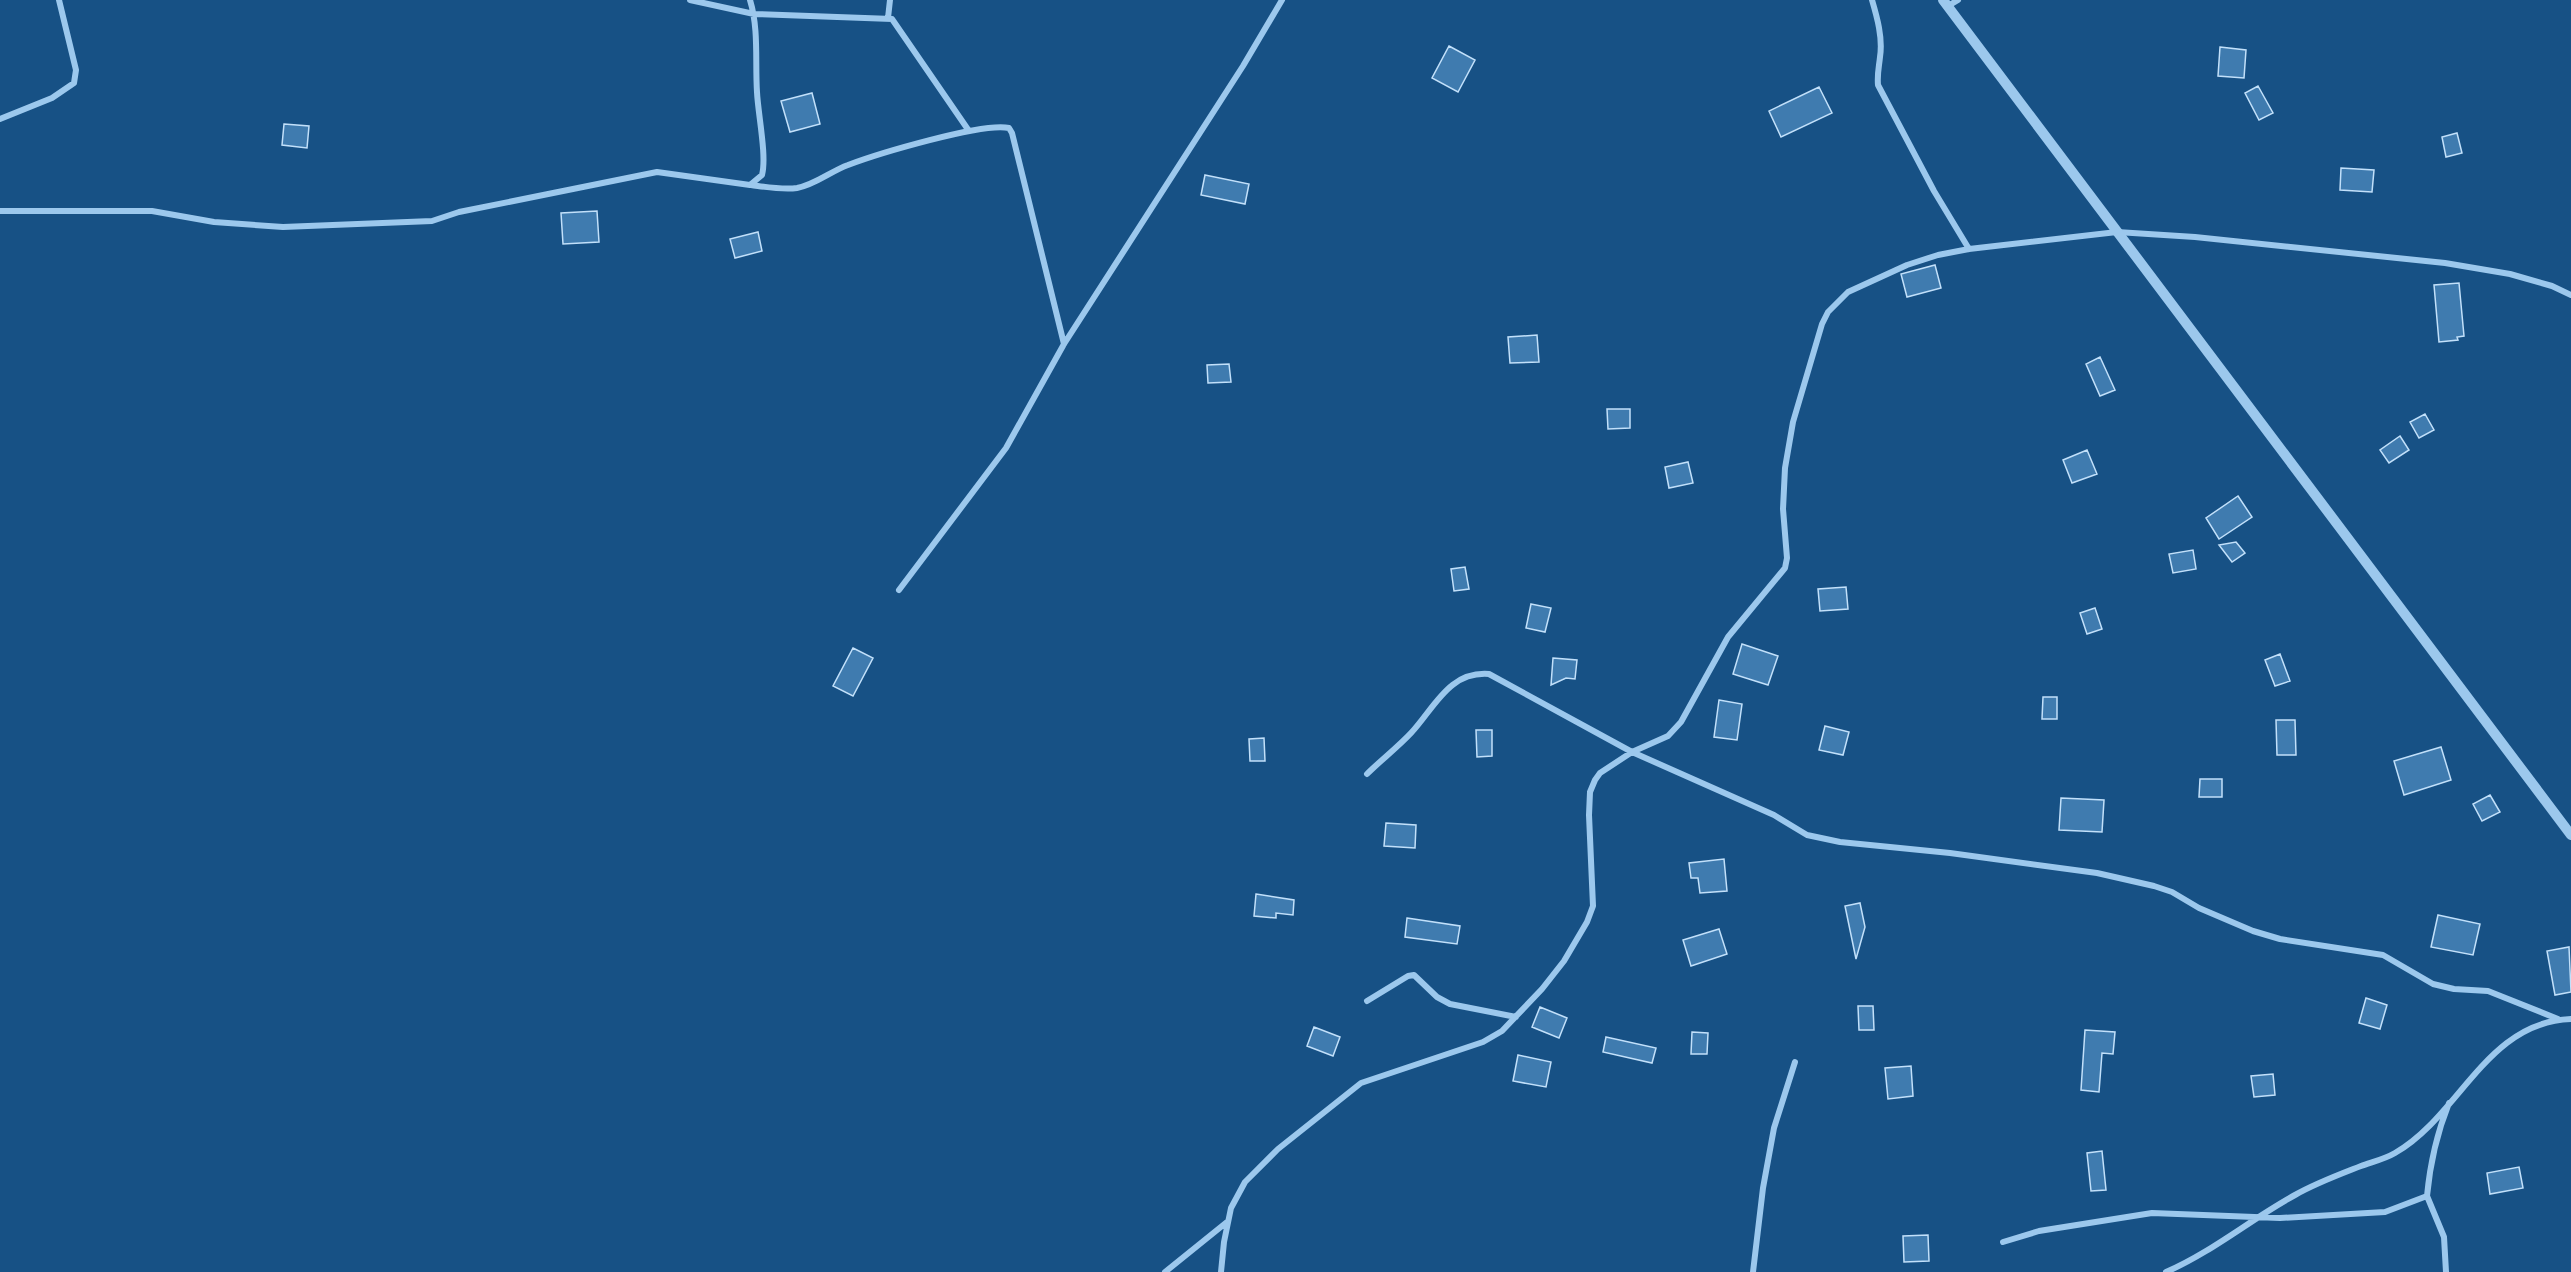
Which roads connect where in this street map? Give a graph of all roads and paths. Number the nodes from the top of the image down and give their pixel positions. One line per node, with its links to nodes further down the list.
1 (59, 0): 11 (street)
2 (690, 0): 9 (street)
3 (750, 0): 9 (street)
4 (890, 0): 10 (street)
5 (1282, 0): 18 (street)
6 (1872, 0): 16 (street)
7 (1958, 0): 8 (street)
8 (1946, 3): 15 (street)
9 (754, 14): 10 (street); 13 (street)
10 (888, 18): 12 (street)
11 (0, 119)
12 (969, 131): 13 (street); 18 (street)
13 (750, 185): 14 (street)
14 (0, 211)
15 (2117, 232): 16 (street); 17 (street); 22 (street)
16 (1969, 249): 20 (street)
17 (2571, 295)
18 (1064, 344): 19 (street)
19 (899, 590)
20 (1632, 752): 21 (street); 24 (street); 26 (street)
21 (1367, 774)
22 (2571, 834)
23 (1367, 1001): 24 (street)
24 (1516, 1017): 31 (street)
25 (2571, 1018): 26 (street)
26 (2558, 1019): 28 (street)
27 (1795, 1062): 35 (street)
28 (2449, 1103): 29 (street); 30 (street)
29 (2427, 1196): 30 (street); 37 (street)
30 (2260, 1217): 32 (street); 36 (street)
31 (1227, 1221): 33 (street); 34 (street)
32 (2003, 1242)
33 (1164, 1272)
34 (1221, 1272)
35 (1753, 1272)
36 (2166, 1272)
37 (2446, 1272)

